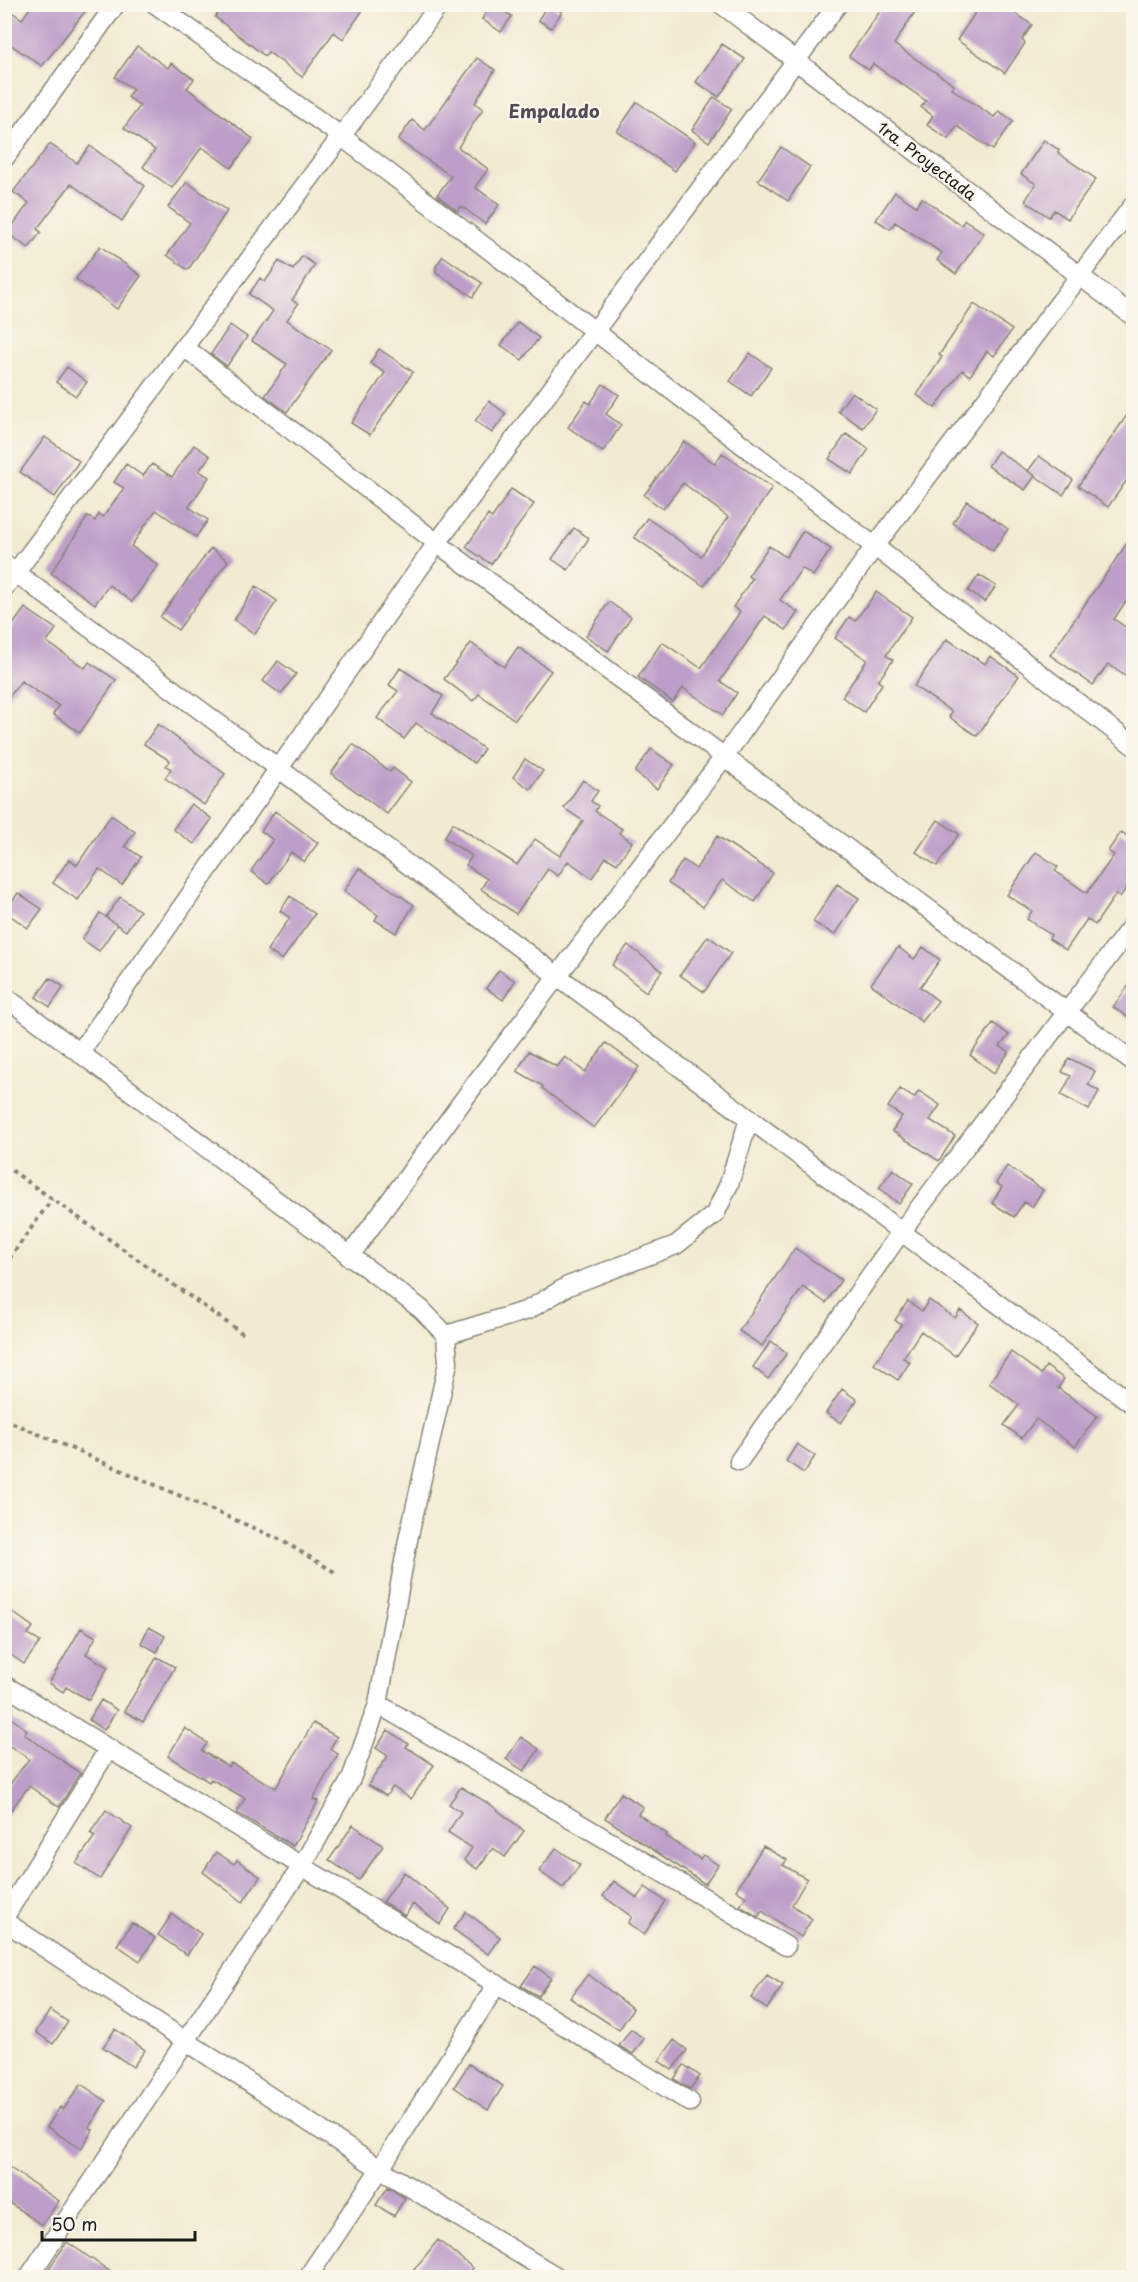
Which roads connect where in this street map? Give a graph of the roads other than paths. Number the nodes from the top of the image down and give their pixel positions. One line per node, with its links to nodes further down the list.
1 (116, 4): 8 (street)
2 (156, 4): 7 (street)
3 (440, 4): 7 (street)
4 (722, 4): 6 (street, 1ra. Proyectada)
5 (838, 4): 6 (street)
6 (795, 62): 10 (street, 1ra. Proyectada); 12 (street)
7 (341, 136): 12 (street); 13 (street)
8 (4, 159)
9 (1134, 204): 10 (street)
10 (1079, 276): 11 (street, 1ra. Proyectada); 15 (street)
11 (1134, 316)
12 (594, 331): 14 (street); 15 (street)
13 (184, 347): 14 (street); 16 (street)
14 (437, 543): 19 (street); 20 (street)
15 (875, 546): 18 (street); 19 (street)
16 (10, 569): 17 (street); 20 (street)
17 (4, 588)
18 (1134, 746)
19 (724, 758): 22 (street); 24 (street)
20 (277, 768): 22 (street); 25 (street)
21 (1134, 923): 24 (street)
22 (559, 977): 27 (street); 29 (street)
23 (4, 996): 25 (street)
24 (1067, 1013): 26 (street); 28 (street)
25 (80, 1052): 29 (street)
26 (1134, 1062)
27 (749, 1119): 28 (street); 30 (street)
28 (901, 1232): 31 (street); 32 (street)
29 (349, 1257): 30 (street)
30 (446, 1335): 34 (street)
31 (1134, 1405)
32 (739, 1461)
33 (4, 1684): 35 (street)
34 (378, 1704): 36 (street); 38 (street)
35 (109, 1748): 36 (street); 37 (street)
36 (302, 1866): 39 (street); 40 (street)
37 (4, 1920): 40 (street)
38 (786, 1946)
39 (497, 1984): 41 (street); 42 (street)
40 (186, 2040): 42 (street); 43 (street)
41 (690, 2102)
42 (380, 2169): 44 (street); 45 (street)
43 (28, 2277)
44 (307, 2277)
45 (559, 2277)

